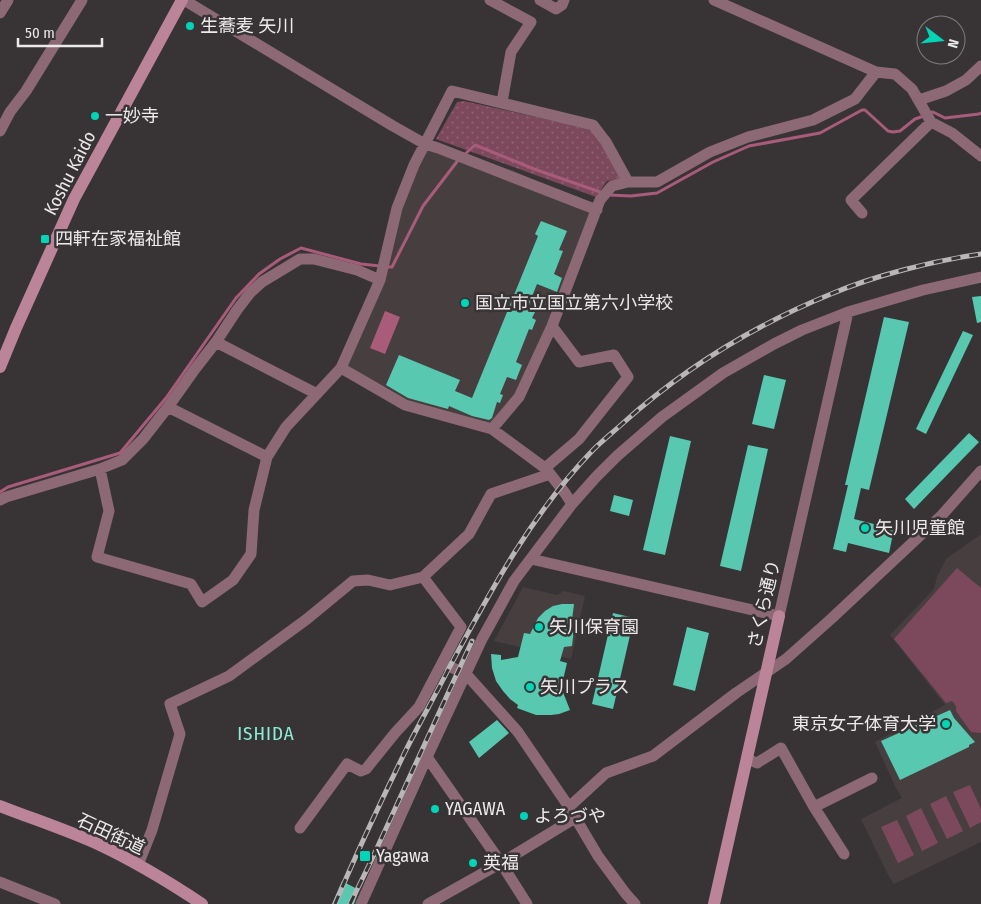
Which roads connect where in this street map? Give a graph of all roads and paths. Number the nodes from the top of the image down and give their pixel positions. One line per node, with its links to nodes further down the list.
1 (8, 0): 8 (street)
2 (82, 0): 14 (street)
3 (183, 0): 15 (street); 25 (street, Koshu Kaido)
4 (490, 0): 11 (street)
5 (540, 0): 6 (street)
6 (564, 0)
7 (714, 0): 10 (street)
8 (0, 12)
9 (981, 66): 12 (street)
10 (876, 72): 12 (street); 17 (street)
11 (502, 102): 15 (street); 17 (street)
12 (921, 104): 13 (street)
13 (931, 121): 16 (street); 19 (street)
14 (0, 131)
15 (425, 144): 18 (street); 20 (street)
16 (981, 156)
17 (628, 182): 18 (street)
18 (599, 205): 23 (street)
19 (862, 213)
20 (382, 271): 24 (street); 26 (street)
21 (981, 277): 22 (street)
22 (848, 312): 35 (street); 38 (street, さくら通り)
23 (552, 326): 29 (street); 32 (street)
24 (216, 342): 27 (street); 28 (street)
25 (0, 367)
26 (341, 368): 27 (street); 29 (street)
27 (317, 394): 30 (street)
28 (168, 408): 30 (street); 31 (street)
29 (492, 429): 32 (street)
30 (267, 457): 31 (street)
31 (100, 469): 34 (street)
32 (547, 471): 35 (street); 37 (street)
33 (981, 471): 41 (street)
34 (0, 500)
35 (572, 504): 36 (street)
36 (531, 559): 38 (street); 40 (street)
37 (423, 578): 39 (street); 52 (street)
38 (779, 616): 41 (street, さくら通り)
39 (442, 663): 40 (street); 49 (street)
40 (466, 674): 42 (street); 46 (street)
41 (766, 674): 43 (street, さくら通り); 46 (street)
42 (427, 757): 51 (street); 57 (street)
43 (747, 759): 47 (street); 61 (street, さくら通り)
44 (872, 778): 47 (street)
45 (0, 806): 52 (street, 石田街道)
46 (569, 807): 48 (street)
47 (814, 807): 50 (street)
48 (575, 818): 51 (street); 54 (street)
49 (300, 828)
50 (844, 854)
51 (501, 863): 58 (street); 59 (street)
52 (138, 865): 56 (street, 石田街道)
53 (0, 882): 55 (street)
54 (625, 899): 60 (street)
55 (55, 904)
56 (202, 904)
57 (361, 904)
58 (428, 904)
59 (527, 904)
60 (635, 904)
61 (714, 904)

